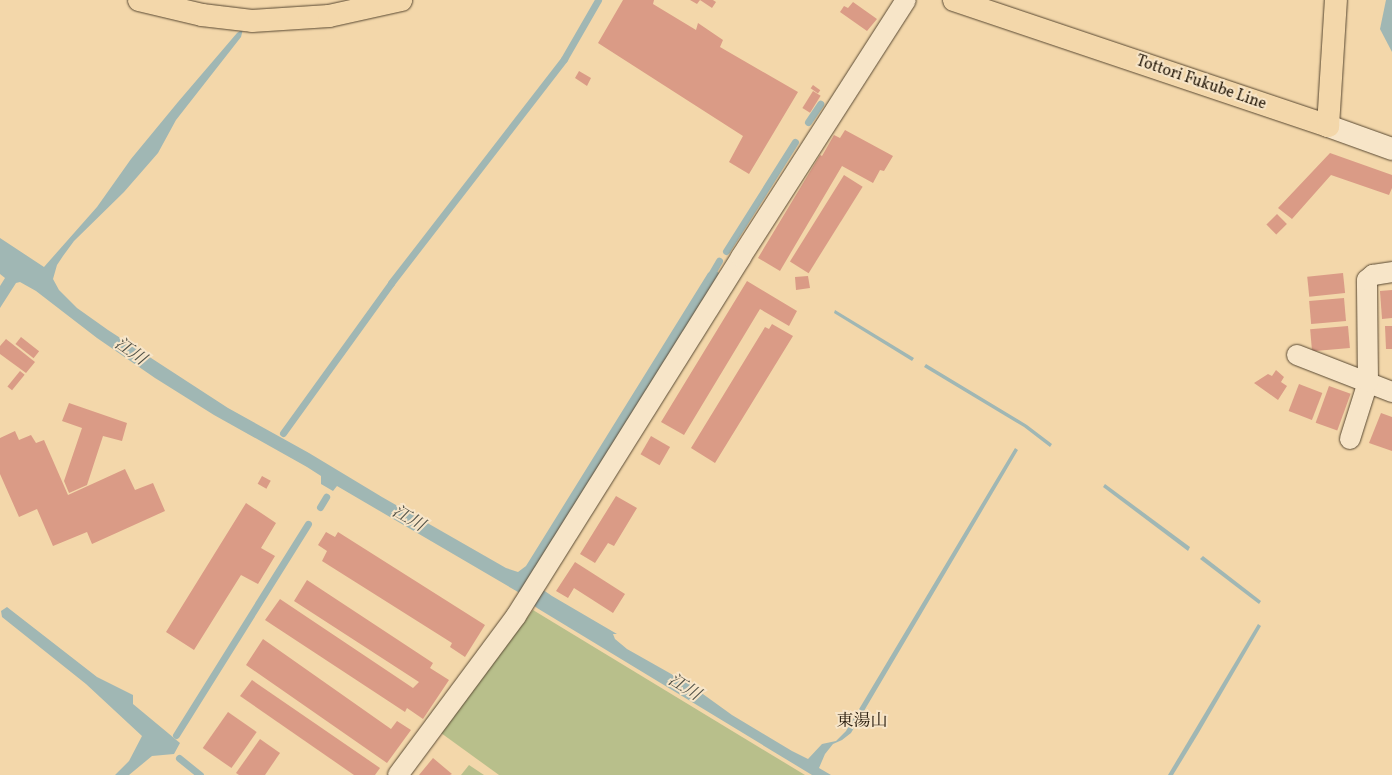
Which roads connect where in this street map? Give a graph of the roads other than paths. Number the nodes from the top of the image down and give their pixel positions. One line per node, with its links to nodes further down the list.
1 (139, 0): 2 (main road)
2 (401, 0)
3 (906, 0): 13 (street)
4 (954, 0): 6 (main road, Tottori Fukube Line)
5 (1336, 0): 6 (main road)
6 (1328, 126): 7 (main road)
7 (1392, 149)
8 (1392, 272): 10 (street)
9 (1297, 355): 10 (street)
10 (1368, 382): 11 (street); 12 (street)
11 (1392, 392)
12 (1350, 439)
13 (398, 775)

